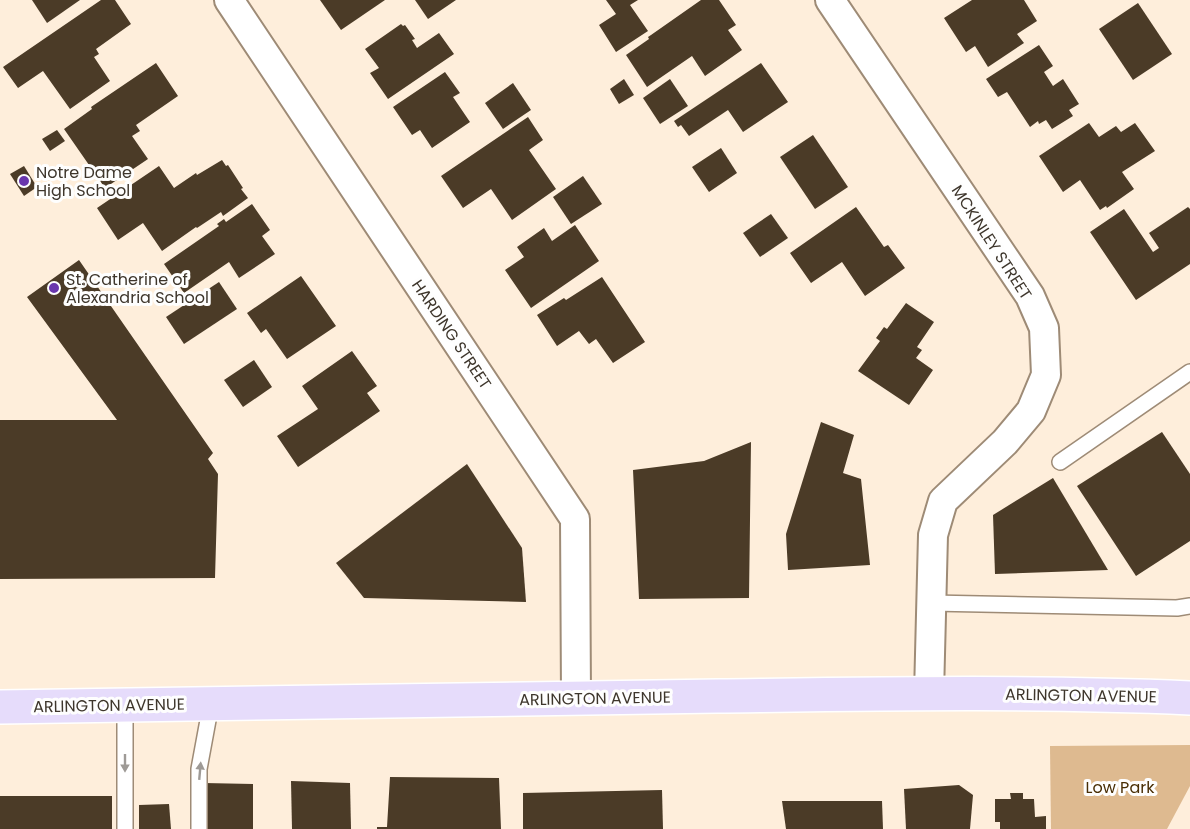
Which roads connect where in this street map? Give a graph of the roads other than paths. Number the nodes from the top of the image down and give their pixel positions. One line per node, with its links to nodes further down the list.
1 (229, 0): 8 (street, HARDING STREET)
2 (830, 0): 5 (street, MCKINLEY STREET)
3 (1190, 372): 4 (lane)
4 (1060, 462)
5 (931, 603): 6 (lane); 7 (street, MCKINLEY STREET)
6 (1190, 606)
7 (929, 694): 8 (main road, ARLINGTON AVENUE); 9 (main road, ARLINGTON AVENUE)
8 (576, 698): 10 (main road, ARLINGTON AVENUE)
9 (1190, 698)
10 (211, 704): 11 (main road, ARLINGTON AVENUE); 14 (lane, one-way to 10)
11 (125, 705): 12 (main road, ARLINGTON AVENUE); 13 (lane, one-way to 13)
12 (0, 707)
13 (124, 829)
14 (199, 829)

